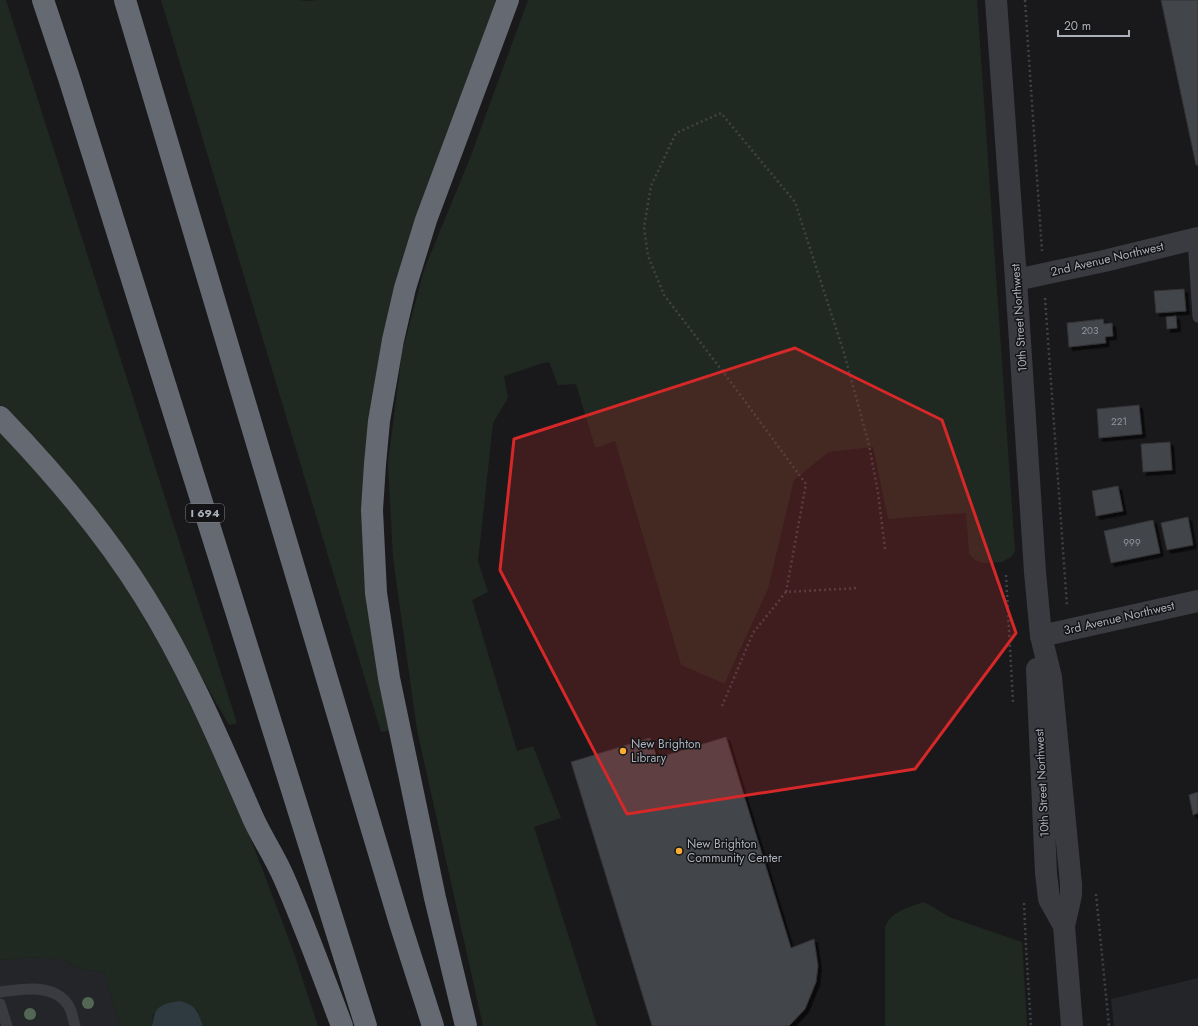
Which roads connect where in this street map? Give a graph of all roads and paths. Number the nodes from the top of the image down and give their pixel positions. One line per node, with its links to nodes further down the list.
1 (43, 0): 26 (highway, I 694)
2 (125, 0): 27 (highway)
3 (508, 0): 28 (highway)
4 (996, 0): 8 (street, 10th Street Northwest)
5 (1025, 0): 7 (path)
6 (1196, 238): 8 (street, 2nd Avenue Northwest); 10 (lane)
7 (1042, 244)
8 (1016, 280): 17 (street, 10th Street Northwest)
9 (1045, 302): 16 (path)
10 (1198, 317)
11 (0, 417): 25 (highway)
12 (885, 549): 14 (path)
13 (858, 588): 14 (path)
14 (786, 592): 18 (path)
15 (1198, 601): 17 (street, 3rd Avenue Northwest)
16 (1067, 605)
17 (1041, 636): 30 (street, 10th Street Northwest)
18 (722, 706)
19 (1024, 900): 29 (path)
20 (1098, 910): 31 (path)
21 (0, 992): 24 (lane)
22 (0, 1004): 23 (lane)
23 (7, 1026)
24 (74, 1026)
25 (342, 1026)
26 (366, 1026)
27 (433, 1026)
28 (466, 1026)
29 (1031, 1026)
30 (1072, 1026)
31 (1109, 1026)

